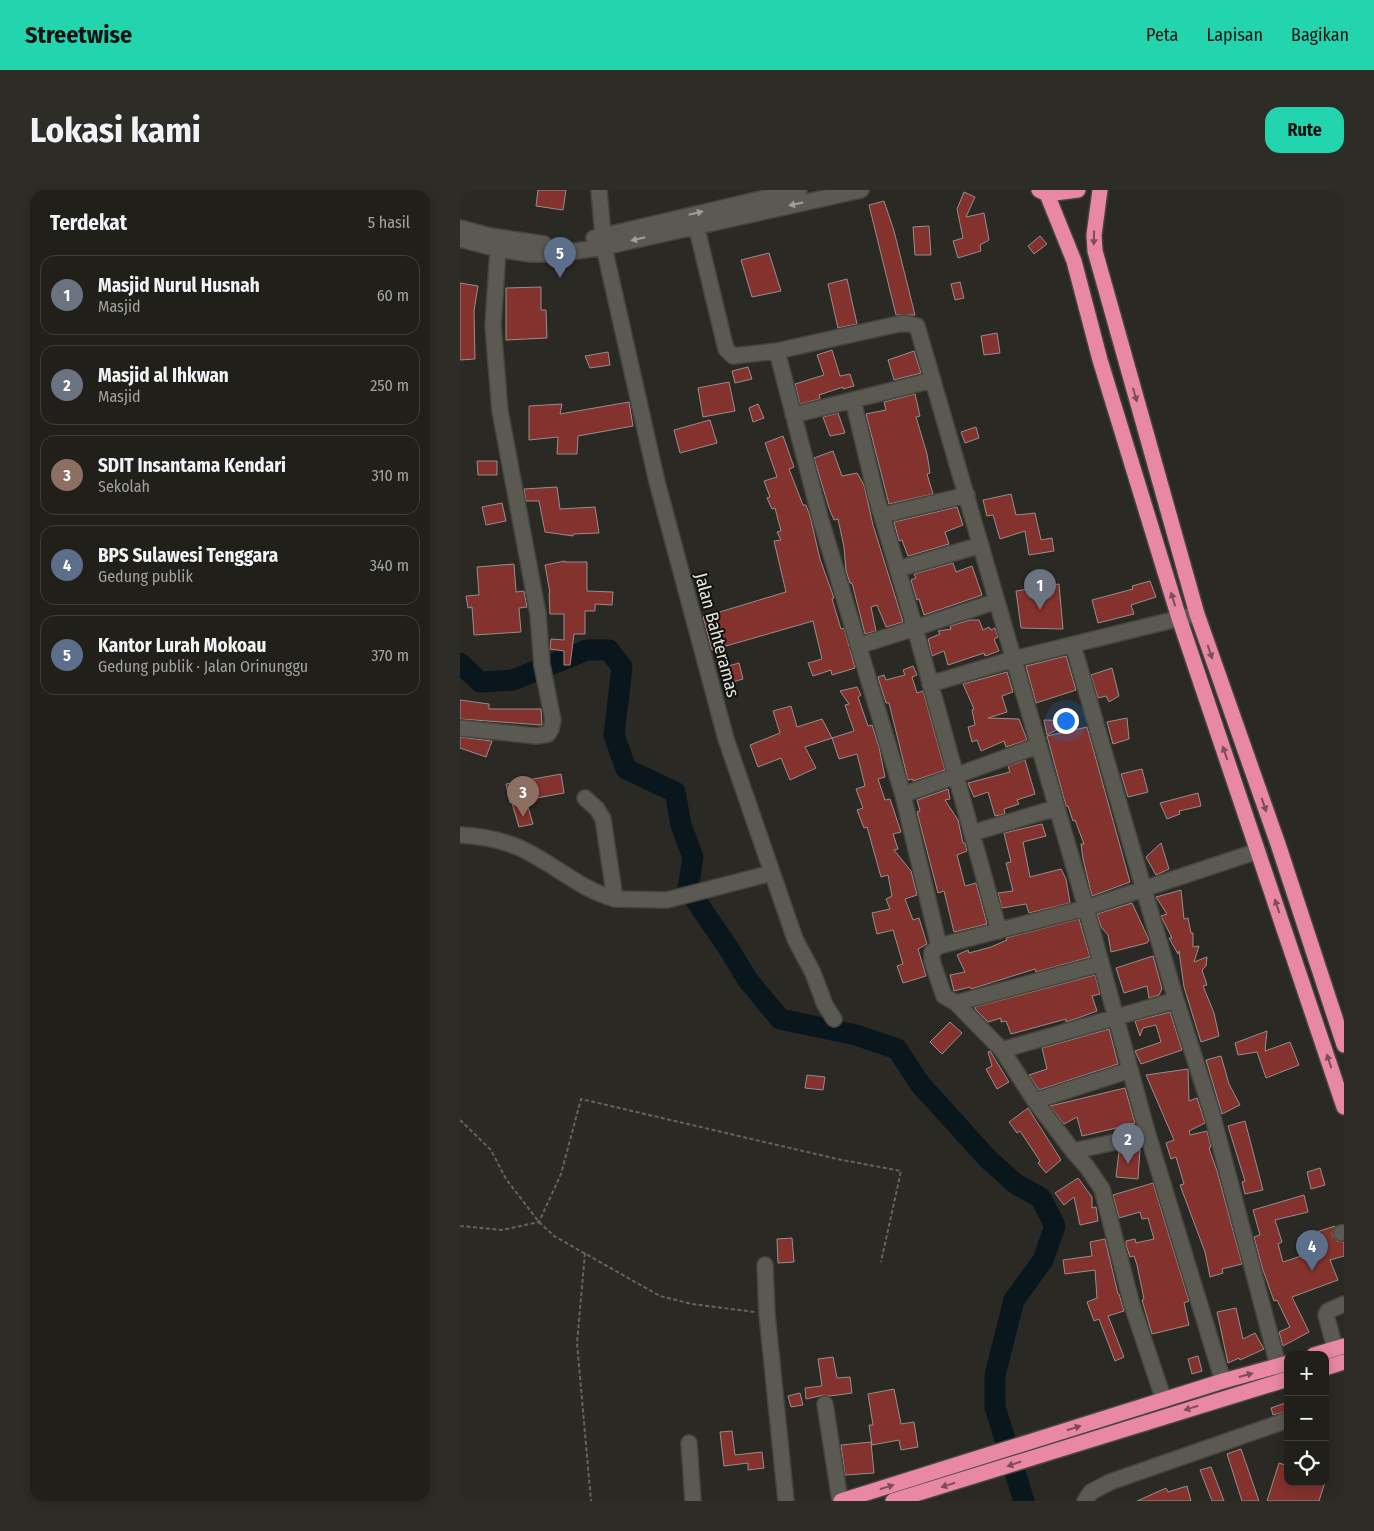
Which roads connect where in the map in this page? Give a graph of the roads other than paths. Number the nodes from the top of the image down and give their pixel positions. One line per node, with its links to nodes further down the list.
1 (599, 190): 10 (street, Jalan Bahteramas)
2 (799, 190): 10 (street, one-way to 2)
3 (861, 190): 7 (street, one-way to 7)
4 (1078, 190): 6 (highway)
5 (1100, 190): 21 (highway, one-way to 21)
6 (1042, 192): 22 (highway, one-way to 6)
7 (696, 225): 10 (street, one-way to 10); 12 (street)
8 (460, 228): 10 (street)
9 (460, 239): 11 (street)
10 (603, 241): 11 (street); 37 (street, Jalan Bahteramas)
11 (498, 249): 28 (street)
12 (777, 351): 13 (street); 15 (street)
13 (933, 380): 14 (street); 16 (street)
14 (853, 400): 15 (street); 17 (street)
15 (793, 415): 25 (street)
16 (967, 494): 17 (street); 18 (street)
17 (883, 515): 19 (street)
18 (981, 545): 19 (street); 20 (street)
19 (898, 569): 23 (street)
20 (997, 601): 23 (street); 26 (street)
21 (1197, 614): 22 (street); 48 (highway, one-way to 48)
22 (1179, 618): 24 (street); 36 (highway, one-way to 22)
23 (915, 628): 25 (street); 27 (street)
24 (1073, 645): 26 (street); 38 (street)
25 (858, 646): 31 (street)
26 (1014, 659): 27 (street); 29 (street)
27 (930, 684): 30 (street)
28 (460, 728)
29 (1037, 746): 30 (street); 33 (street)
30 (957, 776): 31 (street); 34 (street)
31 (903, 795): 42 (street)
32 (586, 798): 39 (street)
33 (1056, 808): 34 (street); 40 (street)
34 (972, 832): 41 (street)
35 (460, 835): 39 (street)
36 (1258, 851): 38 (street); 52 (highway, one-way to 36)
37 (772, 873): 39 (street); 47 (street, Jalan Bahteramas)
38 (1144, 889): 40 (street); 44 (street)
39 (615, 899)
40 (1086, 908): 41 (street); 43 (street)
41 (999, 931): 42 (street)
42 (940, 946): 45 (street)
43 (1100, 964): 45 (street); 46 (street)
44 (1176, 1000): 46 (street); 60 (street)
45 (956, 1003): 49 (street)
46 (1116, 1017): 49 (street); 50 (street)
47 (834, 1019)
48 (1344, 1045)
49 (1002, 1050): 51 (street)
50 (1130, 1070): 51 (street); 53 (street)
51 (1035, 1101): 54 (street)
52 (1344, 1107)
53 (1148, 1135): 54 (street); 63 (street)
54 (1073, 1151): 64 (street)
55 (765, 1266): 70 (street)
56 (1344, 1304): 57 (street)
57 (1339, 1347): 58 (highway)
58 (1326, 1351)
59 (1344, 1362): 61 (highway)
60 (1282, 1365): 63 (highway, one-way to 60)
61 (1329, 1367)
62 (1284, 1380): 68 (highway, one-way to 68)
63 (1223, 1381): 64 (highway)
64 (1164, 1400): 68 (highway, one-way to 64)
65 (825, 1404): 71 (street)
66 (1284, 1421): 73 (street)
67 (689, 1443): 69 (street)
68 (1031, 1450): 71 (highway, one-way to 68); 72 (highway, one-way to 72)
69 (693, 1501)
70 (786, 1501)
71 (840, 1501)
72 (892, 1501)
73 (1085, 1501)

